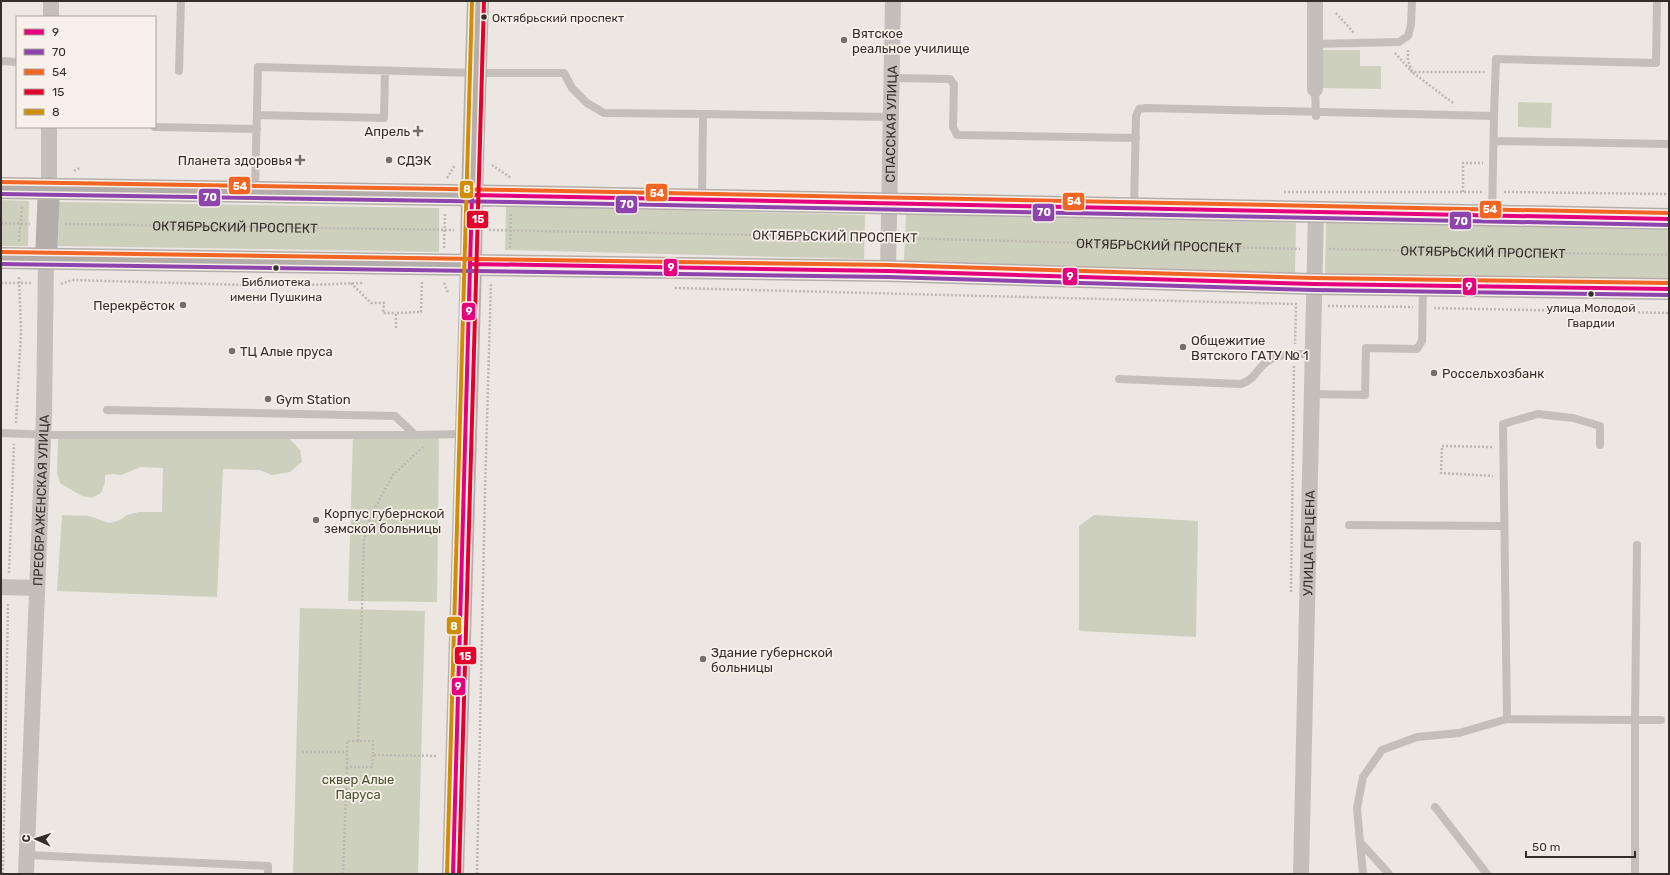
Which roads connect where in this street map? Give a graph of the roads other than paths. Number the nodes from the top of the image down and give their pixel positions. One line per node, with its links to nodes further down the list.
1 (51, 1): 8 (street)
2 (181, 1): 12 (lane)
3 (478, 1): 14 (main road)
4 (893, 1): 15 (street, СПАССКАЯ УЛИЦА)
5 (1315, 1): 9 (street)
6 (1412, 1): 9 (lane)
7 (1657, 1): 20 (lane)
8 (51, 16)
9 (1314, 44): 16 (street)
10 (1, 61): 11 (lane)
11 (16, 62)
12 (179, 70)
13 (385, 71): 14 (lane); 19 (lane); 19 (lane)
14 (476, 73): 17 (lane); 31 (main road)
15 (891, 78): 21 (street, СПАССКАЯ УЛИЦА); 25 (lane)
16 (1315, 89): 18 (lane)
17 (703, 114): 21 (lane); 32 (lane)
18 (1316, 114): 20 (lane); 25 (lane)
19 (257, 115): 24 (lane)
20 (1494, 116): 26 (lane)
21 (891, 117): 33 (street, СПАССКАЯ УЛИЦА)
22 (156, 127): 24 (lane)
23 (49, 128): 29 (street, ПРЕОБРАЖЕНСКАЯ УЛИЦА)
24 (257, 129): 30 (lane)
25 (1136, 138): 34 (lane)
26 (1494, 141): 27 (lane); 36 (lane)
27 (1669, 144)
28 (1, 188): 29 (main road)
29 (49, 188): 30 (main road); 39 (main road, ПРЕОБРАЖЕНСКАЯ УЛИЦА)
30 (255, 192): 31 (main road)
31 (472, 195): 32 (main road); 40 (main road)
32 (702, 200): 33 (main road)
33 (889, 203): 34 (main road); 41 (street, СПАССКАЯ УЛИЦА)
34 (1134, 208): 35 (main road)
35 (1316, 212): 36 (main road); 42 (street, УЛИЦА ГЕРЦЕНА)
36 (1492, 216): 37 (main road)
37 (1669, 219)
38 (1, 258): 39 (main road)
39 (46, 259): 40 (main road); 50 (street, ПРЕОБРАЖЕНСКАЯ УЛИЦА)
40 (471, 264): 41 (main road); 51 (main road)
41 (888, 271): 42 (main road)
42 (1314, 284): 43 (main road); 45 (street, УЛИЦА ГЕРЦЕНА)
43 (1423, 285): 44 (main road); 47 (lane)
44 (1669, 289)
45 (1313, 354): 46 (lane); 47 (street, УЛИЦА ГЕРЦЕНА)
46 (1119, 379)
47 (1312, 394): 68 (street, УЛИЦА ГЕРЦЕНА)
48 (107, 410): 52 (lane)
49 (1, 433): 50 (lane)
50 (43, 434): 52 (lane); 58 (street, ПРЕОБРАЖЕНСКАЯ УЛИЦА)
51 (466, 434): 52 (lane); 67 (main road)
52 (415, 435)
53 (1600, 445): 55 (lane)
54 (1349, 525): 55 (lane)
55 (1504, 526): 59 (lane)
56 (1637, 545): 60 (lane)
57 (1, 587): 58 (street)
58 (36, 588): 64 (street, ПРЕОБРАЖЕНСКАЯ УЛИЦА)
59 (1507, 719): 60 (lane); 63 (lane)
60 (1635, 720): 61 (lane); 72 (lane)
61 (1661, 720)
62 (1435, 807): 71 (lane)
63 (1360, 842): 69 (lane); 70 (lane)
64 (27, 855): 65 (street, ПРЕОБРАЖЕНСКАЯ УЛИЦА); 66 (lane)
65 (26, 874)
66 (268, 874)
67 (453, 874)
68 (1301, 874)
69 (1363, 874)
70 (1389, 874)
71 (1487, 874)
72 (1635, 874)

